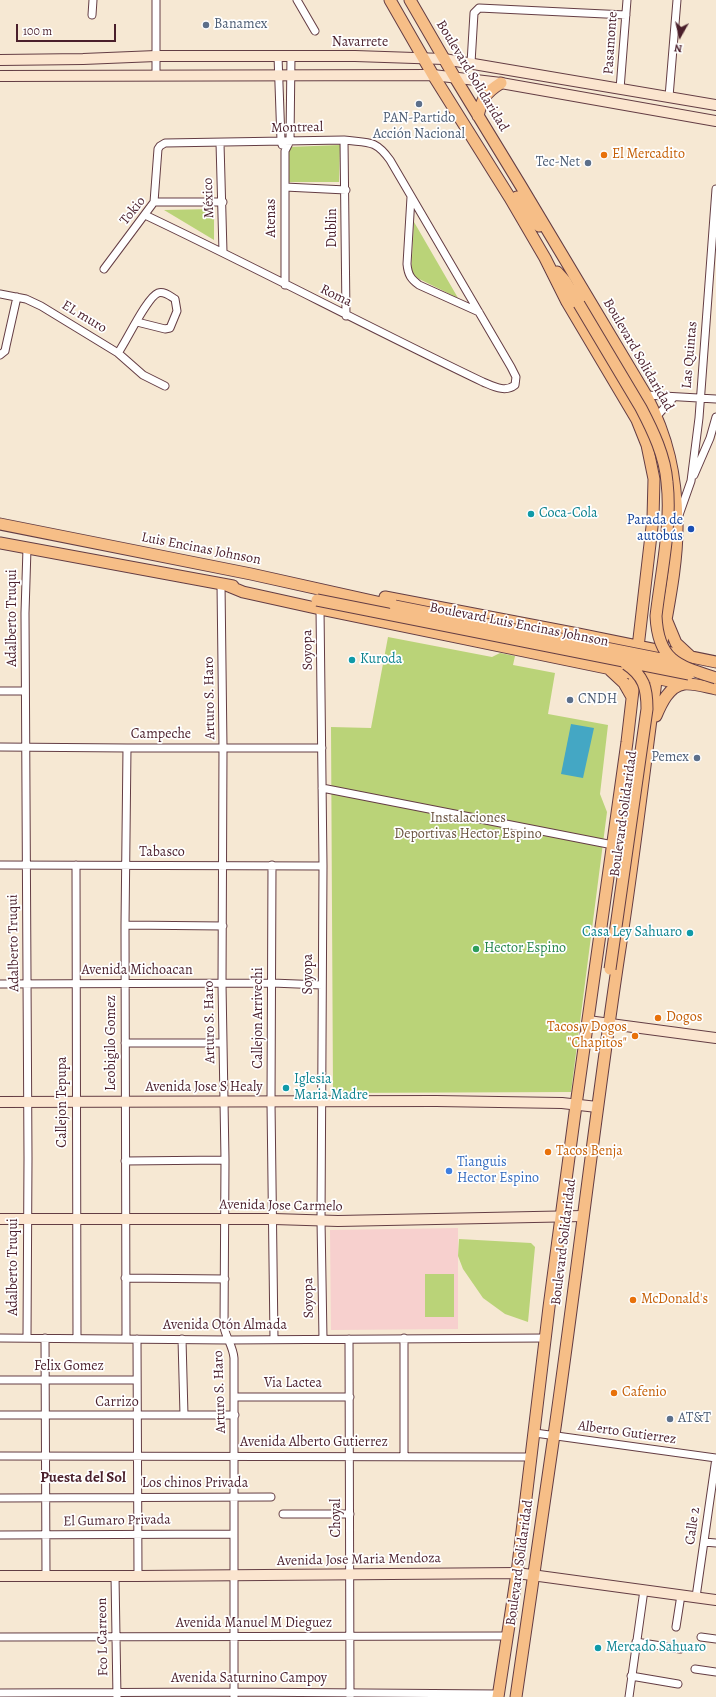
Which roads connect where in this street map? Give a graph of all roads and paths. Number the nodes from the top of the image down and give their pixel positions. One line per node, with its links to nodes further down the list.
1 (93, 0): 8 (street)
2 (156, 0): 11 (street)
3 (296, 0): 10 (street)
4 (390, 0): 15 (main road, Boulevard Solidaridad)
5 (410, 0): 17 (main road, Boulevard Solidaridad)
6 (627, 0): 9 (street, Pasamonte)
7 (677, 0): 32 (street)
8 (92, 15)
9 (626, 15): 19 (street); 30 (street, Pasamonte)
10 (315, 32)
11 (156, 56): 12 (street, Navarrete); 16 (street, Navarrete); 22 (street)
12 (278, 56): 13 (street, Navarrete); 20 (street, Atenas)
13 (291, 56): 14 (street, Navarrete); 21 (street, Atenas)
14 (328, 56): 15 (street, Navarrete); 23 (street)
15 (423, 58): 17 (street, Navarrete); 24 (main road, Boulevard Solidaridad)
16 (83, 59): 18 (street, Navarrete); 26 (street)
17 (444, 59): 19 (street, Navarrete); 27 (main road, Boulevard Solidaridad)
18 (0, 60)
19 (471, 63): 28 (street, Navarrete)
20 (279, 74): 21 (street); 22 (street); 37 (street, Atenas)
21 (291, 74): 23 (street); 38 (street, Atenas)
22 (156, 75): 26 (street)
23 (328, 75): 24 (street)
24 (433, 75): 27 (street); 45 (main road, Boulevard Solidaridad)
25 (0, 76): 26 (street)
26 (44, 76)
27 (454, 76): 29 (street); 34 (main road, Boulevard Solidaridad)
28 (567, 80): 30 (street, Navarrete); 31 (street)
29 (501, 83): 31 (street); 34 (main road)
30 (620, 88): 32 (street, Navarrete)
31 (565, 94): 35 (street)
32 (669, 97): 33 (street, Navarrete)
33 (716, 105)
34 (478, 116): 49 (main road, Boulevard Solidaridad)
35 (716, 121)
36 (344, 140): 38 (street, Montreal); 43 (street, Dublin); 44 (street, Montreal)
37 (281, 141): 38 (street, Montreal); 39 (street, Montreal); 40 (street, Atenas)
38 (290, 141): 40 (street, Atenas)
39 (220, 143): 46 (street, Montreal); 47 (street, México)
40 (285, 151): 41 (street, Atenas)
41 (285, 187): 43 (street); 53 (street, Atenas)
42 (716, 189): 65 (street, Las Quintas)
43 (346, 190): 57 (street, Dublin)
44 (411, 197): 56 (street, Montreal); 56 (street)
45 (510, 198): 49 (main road); 51 (main road, Boulevard Solidaridad)
46 (154, 202): 47 (street, Tokio); 48 (street, Tokio)
47 (223, 202): 50 (street, México)
48 (145, 216): 50 (street, Roma); 52 (street, Tokio)
49 (550, 233): 63 (main road, Boulevard Solidaridad)
50 (223, 252): 53 (street, Roma)
51 (545, 258): 74 (main road, Boulevard Solidaridad); 92 (main road, bridge)
52 (104, 269)
53 (285, 285): 57 (street, Roma)
54 (0, 294): 55 (street, EL muro)
55 (17, 297): 59 (street, EL muro); 60 (street)
56 (479, 312): 61 (street, Montreal)
57 (346, 316): 61 (street, Roma)
58 (136, 322): 58 (street); 59 (street)
59 (118, 353): 62 (street, EL muro)
60 (0, 355)
61 (516, 382)
62 (165, 386)
63 (646, 395): 64 (street); 67 (main road, Boulevard Solidaridad)
64 (674, 397): 65 (street); 67 (street)
65 (700, 397): 66 (street); 69 (street, Las Quintas)
66 (716, 399)
67 (657, 416): 70 (main road, Boulevard Solidaridad)
68 (716, 417): 69 (street)
69 (691, 481): 70 (street, Las Quintas)
70 (677, 521): 75 (main road, Boulevard Solidaridad)
71 (0, 524): 77 (main road, Luis Encinas Johnson)
72 (0, 543): 73 (main road, Luis Encinas Johnson)
73 (27, 548): 76 (main road, Luis Encinas Johnson); 96 (street, Adalberto Truqui)
74 (648, 563): 75 (main road); 81 (main road, Boulevard Solidaridad)
75 (673, 566): 80 (main road, Boulevard Solidaridad)
76 (223, 585): 78 (main road, Luis Encinas Johnson); 102 (street, Arturo S. Haro)
77 (327, 590): 79 (main road, Luis Encinas Johnson); 83 (main road)
78 (318, 605): 88 (main road); 92 (main road, Boulevard Luis Encinas Johnson, bridge); 103 (street, Soyopa)
79 (395, 606): 82 (main road, Boulevard Luis Encinas Johnson, bridge)
80 (666, 617): 85 (main road, Boulevard Solidaridad); 86 (main road)
81 (641, 625): 83 (main road); 84 (main road, Boulevard Solidaridad)
82 (570, 641): 89 (main road, Boulevard Luis Encinas Johnson, bridge); 122 (main road, bridge)
83 (613, 641): 84 (main road)
84 (639, 646): 85 (main road); 90 (main road, Boulevard Solidaridad)
85 (661, 650): 86 (main road); 91 (main road, Boulevard Solidaridad)
86 (692, 657): 87 (main road)
87 (716, 662)
88 (608, 668): 90 (main road); 97 (main road)
89 (716, 670)
90 (635, 674): 91 (main road); 97 (main road, Boulevard Solidaridad)
91 (656, 679): 93 (main road); 98 (main road, Boulevard Solidaridad)
92 (716, 679)
93 (684, 684): 94 (main road); 98 (main road)
94 (716, 689)
95 (0, 691): 96 (street)
96 (26, 691): 100 (street, Adalberto Truqui)
97 (632, 697): 105 (main road, Boulevard Solidaridad)
98 (650, 734): 122 (main road, Boulevard Solidaridad)
99 (0, 747): 100 (street, Campeche)
100 (27, 747): 101 (street, Campeche); 107 (street, Adalberto Truqui)
101 (127, 748): 102 (street, Campeche); 111 (street, Leobigilo Gomez)
102 (223, 748): 103 (street, Campeche); 109 (street, Arturo S. Haro)
103 (322, 748): 104 (street, Soyopa)
104 (322, 788): 105 (street); 112 (street, Soyopa)
105 (613, 845): 123 (main road, Boulevard Solidaridad)
106 (0, 865): 107 (street, Tabasco)
107 (26, 865): 108 (street, Tabasco); 117 (street, Adalberto Truqui)
108 (76, 865): 111 (street, Tabasco); 118 (street, Callejon Tepupa)
109 (223, 865): 110 (street, Tabasco); 111 (street, Tabasco); 114 (street, Arturo S. Haro)
110 (272, 865): 112 (street, Tabasco); 115 (street, Callejon Arrivechi)
111 (126, 866): 113 (street, Leobigilo Gomez)
112 (323, 866): 121 (street, Soyopa)
113 (124, 925): 114 (street); 119 (street, Leobigilo Gomez)
114 (223, 926): 120 (street, Arturo S. Haro)
115 (272, 983): 120 (street, Avenida Michoacan); 121 (street, Avenida Michoacan); 134 (street, Callejon Arrivechi)
116 (0, 984): 117 (street, Avenida Michoacan)
117 (28, 984): 118 (street, Avenida Michoacan); 130 (street, Adalberto Truqui)
118 (76, 984): 119 (street, Avenida Michoacan); 131 (street, Callejon Tepupa)
119 (125, 984): 120 (street, Avenida Michoacan); 126 (street, Leobigilo Gomez)
120 (222, 984): 127 (street, Arturo S. Haro)
121 (322, 985): 133 (street, Soyopa)
122 (614, 996): 124 (main road, Boulevard Solidaridad)
123 (588, 1021): 124 (street); 135 (main road, Boulevard Solidaridad)
124 (609, 1024): 125 (street); 136 (main road, Boulevard Solidaridad)
125 (716, 1038)
126 (125, 1042): 127 (street); 128 (street, Leobigilo Gomez)
127 (223, 1043): 132 (street, Arturo S. Haro)
128 (125, 1101): 131 (street, Avenida Jose S Healy); 132 (street, Avenida Jose S Healy); 138 (street, Leobigilo Gomez)
129 (0, 1102): 130 (street, Avenida Jose S Healy)
130 (28, 1102): 131 (street, Avenida Jose S Healy); 142 (street, Adalberto Truqui)
131 (76, 1102): 143 (street, Callejon Tepupa)
132 (224, 1102): 134 (street, Avenida Jose S Healy); 137 (street, Arturo S. Haro)
133 (322, 1102): 134 (street, Avenida Jose S Healy); 135 (street, Avenida Jose S Healy); 147 (street, Soyopa)
134 (271, 1103): 146 (street, Callejon Arrivechi)
135 (576, 1105): 136 (street, Avenida Jose S Healy); 139 (main road, Boulevard Solidaridad)
136 (597, 1107): 140 (main road, Boulevard Solidaridad)
137 (225, 1160): 138 (street); 145 (street, Arturo S. Haro)
138 (125, 1161): 144 (street, Leobigilo Gomez)
139 (561, 1216): 140 (street, Avenida Jose Carmelo); 147 (street, Avenida Jose Carmelo); 156 (main road, Boulevard Solidaridad)
140 (583, 1216): 174 (main road, Boulevard Solidaridad)
141 (0, 1219): 142 (street, Avenida Jose Carmelo)
142 (28, 1219): 143 (street, Avenida Jose Carmelo); 150 (street, Adalberto Truqui)
143 (76, 1219): 144 (street, Avenida Jose Carmelo); 153 (street, Callejon Tepupa)
144 (126, 1219): 145 (street, Avenida Jose Carmelo); 148 (street, Leobigilo Gomez)
145 (226, 1219): 146 (street, Avenida Jose Carmelo); 149 (street, Arturo S. Haro)
146 (274, 1219): 147 (street, Avenida Jose Carmelo); 154 (street, Callejon Arrivechi)
147 (321, 1220): 160 (street, Soyopa)
148 (125, 1278): 149 (street); 157 (street, Leobigilo Gomez)
149 (225, 1278): 162 (street, Arturo S. Haro)
150 (27, 1337): 151 (street, Avenida Otón Almada); 152 (street, Avenida Otón Almada)
151 (0, 1338)
152 (45, 1338): 153 (street, Avenida Otón Almada); 164 (street)
153 (77, 1338): 157 (street, Avenida Otón Almada)
154 (274, 1338): 160 (street, Avenida Otón Almada); 162 (street, Avenida Otón Almada)
155 (404, 1338): 156 (street, Avenida Otón Almada); 161 (street, Avenida Otón Almada); 178 (street)
156 (546, 1338): 173 (main road, Boulevard Solidaridad)
157 (126, 1339): 158 (street, Avenida Otón Almada)
158 (137, 1339): 159 (street, Avenida Otón Almada); 165 (street)
159 (182, 1339): 162 (street, Avenida Otón Almada); 169 (street)
160 (323, 1339): 161 (street, Avenida Otón Almada)
161 (350, 1339): 167 (street, Choyal)
162 (228, 1340): 166 (street, Arturo S. Haro)
163 (0, 1380): 164 (street, Felix Gomez)
164 (46, 1380): 165 (street, Felix Gomez); 171 (street)
165 (138, 1380): 172 (street)
166 (235, 1397): 167 (street, Via Lactea); 170 (street, Arturo S. Haro)
167 (350, 1397): 180 (street, Choyal)
168 (0, 1415): 171 (street, Carrizo)
169 (184, 1415): 170 (street, Carrizo); 172 (street, Carrizo)
170 (235, 1415): 177 (street, Arturo S. Haro)
171 (46, 1416): 172 (street, Carrizo); 176 (street)
172 (138, 1416): 179 (street)
173 (535, 1433): 174 (street, Alberto Gutierrez); 181 (main road, Boulevard Solidaridad)
174 (554, 1436): 182 (street, Alberto Gutierrez); 199 (main road, Boulevard Solidaridad)
175 (0, 1456): 176 (street, Avenida Alberto Gutierrez)
176 (45, 1456): 179 (street, Avenida Alberto Gutierrez); 187 (street)
177 (235, 1456): 179 (street, Avenida Alberto Gutierrez); 180 (street, Avenida Alberto Gutierrez); 184 (street, Arturo S. Haro)
178 (404, 1456): 180 (street, Avenida Alberto Gutierrez); 181 (street, Avenida Alberto Gutierrez)
179 (138, 1457): 183 (street)
180 (350, 1457): 190 (street, Choyal)
181 (531, 1457): 197 (main road, Boulevard Solidaridad)
182 (716, 1458): 188 (street, Calle 2)
183 (138, 1497): 184 (street, Los chinos Privada); 187 (street, Los chinos Privada); 191 (street)
184 (234, 1497): 185 (street, Los chinos Privada); 192 (street, Arturo S. Haro)
185 (271, 1497)
186 (0, 1498): 187 (street, Los chinos Privada)
187 (46, 1498): 194 (street)
188 (712, 1510): 195 (street, Calle 2)
189 (282, 1514): 190 (street)
190 (350, 1514): 198 (street, Choyal)
191 (137, 1533): 192 (street, El Gumaro Privada); 194 (street, El Gumaro Privada); 204 (street)
192 (234, 1534): 200 (street, Arturo S. Haro)
193 (0, 1535): 194 (street, El Gumaro Privada)
194 (46, 1535): 202 (street)
195 (704, 1542): 196 (street); 207 (street, Calle 2)
196 (716, 1543)
197 (516, 1572): 198 (street, Avenida Jose Maria Mendoza); 199 (street, Avenida Jose Maria Mendoza); 212 (main road, Boulevard Solidaridad)
198 (350, 1574): 200 (street, Avenida Jose Maria Mendoza); 211 (street, Choyal)
199 (535, 1574): 205 (street, Avenida Jose Maria Mendoza); 228 (main road, Boulevard Solidaridad)
200 (234, 1575): 204 (street, Avenida Jose Maria Mendoza); 210 (street, Arturo S. Haro)
201 (0, 1576): 202 (street, Avenida Jose Maria Mendoza)
202 (46, 1576): 203 (street, Avenida Jose Maria Mendoza)
203 (115, 1576): 204 (street, Avenida Jose Maria Mendoza); 215 (street, Fco L Carreon)
204 (138, 1576)
205 (644, 1590): 206 (street, Avenida Jose Maria Mendoza); 217 (street)
206 (681, 1595): 207 (street, Avenida Jose Maria Mendoza); 209 (street)
207 (696, 1597): 208 (street, Avenida Jose Maria Mendoza)
208 (716, 1600)
209 (676, 1627)
210 (234, 1636): 211 (street, Avenida Manuel M Dieguez); 215 (street, Avenida Manuel M Dieguez); 225 (street, Arturo S. Haro)
211 (350, 1636): 212 (street, Avenida Manuel M Dieguez); 226 (street, Choyal)
212 (507, 1636): 227 (main road, Boulevard Solidaridad)
213 (0, 1637): 215 (street, Avenida Manuel M Dieguez)
214 (701, 1637): 216 (street)
215 (116, 1638): 224 (street, Fco L Carreon)
216 (716, 1639)
217 (636, 1642): 218 (street); 221 (street)
218 (680, 1648)
219 (694, 1669): 220 (street)
220 (716, 1672)
221 (632, 1676): 222 (street); 229 (street)
222 (678, 1684)
223 (0, 1693): 224 (street, Avenida Saturnino Campoy)
224 (117, 1695): 225 (street, Avenida Saturnino Campoy)
225 (234, 1695): 226 (street, Avenida Saturnino Campoy)
226 (350, 1695): 227 (street, Avenida Saturnino Campoy)
227 (498, 1695)
228 (516, 1697)
229 (629, 1697)

